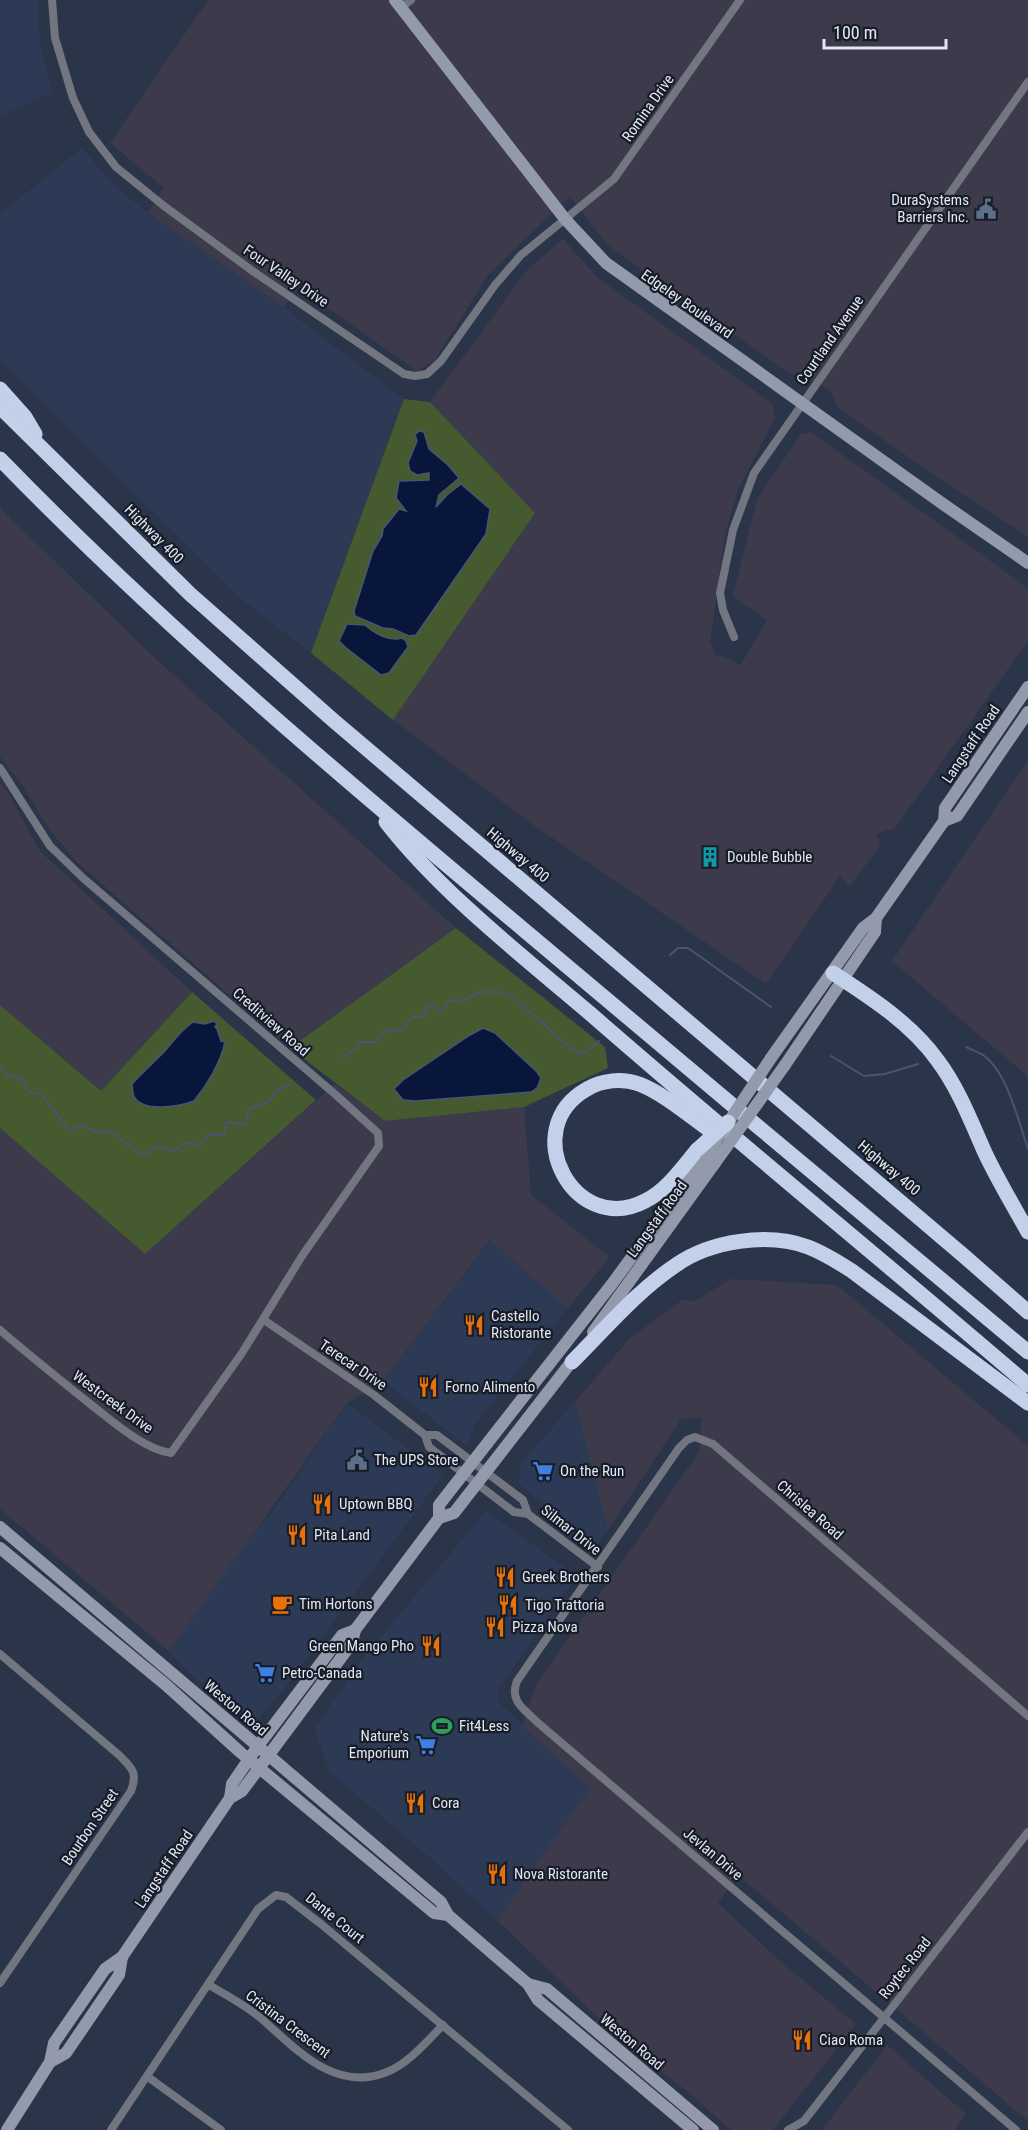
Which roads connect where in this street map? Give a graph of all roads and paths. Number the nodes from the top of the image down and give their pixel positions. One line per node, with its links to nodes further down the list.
1 (52, 0): 6 (street, Four Valley Drive)
2 (411, 0): 4 (street)
3 (740, 0): 6 (street, Romina Drive)
4 (398, 4): 6 (main road, Edgeley Boulevard)
5 (1028, 82): 8 (street, Courtland Avenue)
6 (565, 219): 8 (main road, Edgeley Boulevard)
7 (0, 389): 10 (highway)
8 (802, 404): 12 (main road, Edgeley Boulevard); 13 (street, Courtland Avenue)
9 (0, 407): 10 (highway, Highway 400)
10 (47, 454): 24 (highway, Highway 400)
11 (0, 459): 17 (highway)
12 (1028, 563)
13 (734, 637)
14 (1028, 687): 18 (main road, Langstaff Road)
15 (1028, 712): 18 (main road, Langstaff Road)
16 (0, 768): 27 (street, Creditview Road)
17 (367, 798): 21 (highway); 29 (highway)
18 (944, 821): 19 (main road, Langstaff Road)
19 (837, 976): 20 (main road, Langstaff Road, bridge); 22 (main road, Langstaff Road, bridge); 23 (highway)
20 (728, 1122): 22 (highway, bridge)
21 (742, 1146): 22 (highway); 31 (highway)
22 (706, 1156): 30 (main road, Langstaff Road); 34 (main road, Langstaff Road)
23 (1028, 1232)
24 (964, 1256): 25 (highway); 26 (highway, Highway 400)
25 (1028, 1298)
26 (1028, 1312)
27 (264, 1320): 28 (street, Westcreek Drive); 33 (street, Terecar Drive)
28 (0, 1330)
29 (1028, 1352)
30 (572, 1362): 32 (highway); 36 (main road, Langstaff Road)
31 (1028, 1385)
32 (1028, 1403)
33 (425, 1435): 34 (street, Terecar Drive); 35 (street, Terecar Drive)
34 (472, 1462): 35 (main road, Langstaff Road); 36 (street, Terecar Drive)
35 (463, 1473): 37 (street, Silmar Drive); 39 (main road, Langstaff Road)
36 (486, 1473): 37 (main road, Langstaff Road); 38 (street, Silmar Drive)
37 (477, 1484): 38 (street, Silmar Drive); 39 (main road, Langstaff Road)
38 (528, 1514): 42 (street, Silmar Drive)
39 (439, 1518): 43 (main road, Langstaff Road)
40 (0, 1527): 46 (main road, Weston Road)
41 (0, 1548): 48 (main road, Weston Road)
42 (598, 1567): 45 (street, Chrislea Road); 56 (street, Jevlan Drive)
43 (355, 1630): 46 (main road, Langstaff Road); 47 (main road, Langstaff Road)
44 (0, 1654): 53 (street, Bourbon Street)
45 (1028, 1716)
46 (258, 1746): 47 (main road, Weston Road); 48 (main road, Langstaff Road)
47 (269, 1755): 49 (main road, Langstaff Road); 52 (main road, Weston Road)
48 (249, 1759): 49 (main road, Weston Road); 50 (main road, Langstaff Road)
49 (259, 1768): 50 (main road, Langstaff Road); 52 (main road, Weston Road)
50 (230, 1798): 60 (main road, Langstaff Road)
51 (1028, 1832): 56 (street, Roytec Road)
52 (448, 1915): 54 (main road, Weston Road)
53 (0, 1983)
54 (528, 1984): 64 (main road, Weston Road); 65 (main road, Weston Road)
55 (209, 1985): 57 (street, Cristina Crescent); 57 (street, Dante Court); 58 (street, Dante Court)
56 (884, 2017): 59 (street, Roytec Road); 67 (street, Jevlan Drive)
57 (443, 2025): 63 (street, Dante Court)
58 (148, 2077): 61 (street, Dante Court); 62 (street)
59 (804, 2125): 66 (street, Roytec Road)
60 (7, 2130)
61 (111, 2130)
62 (221, 2130)
63 (567, 2130)
64 (693, 2130)
65 (713, 2130)
66 (788, 2130)
67 (1016, 2130)

